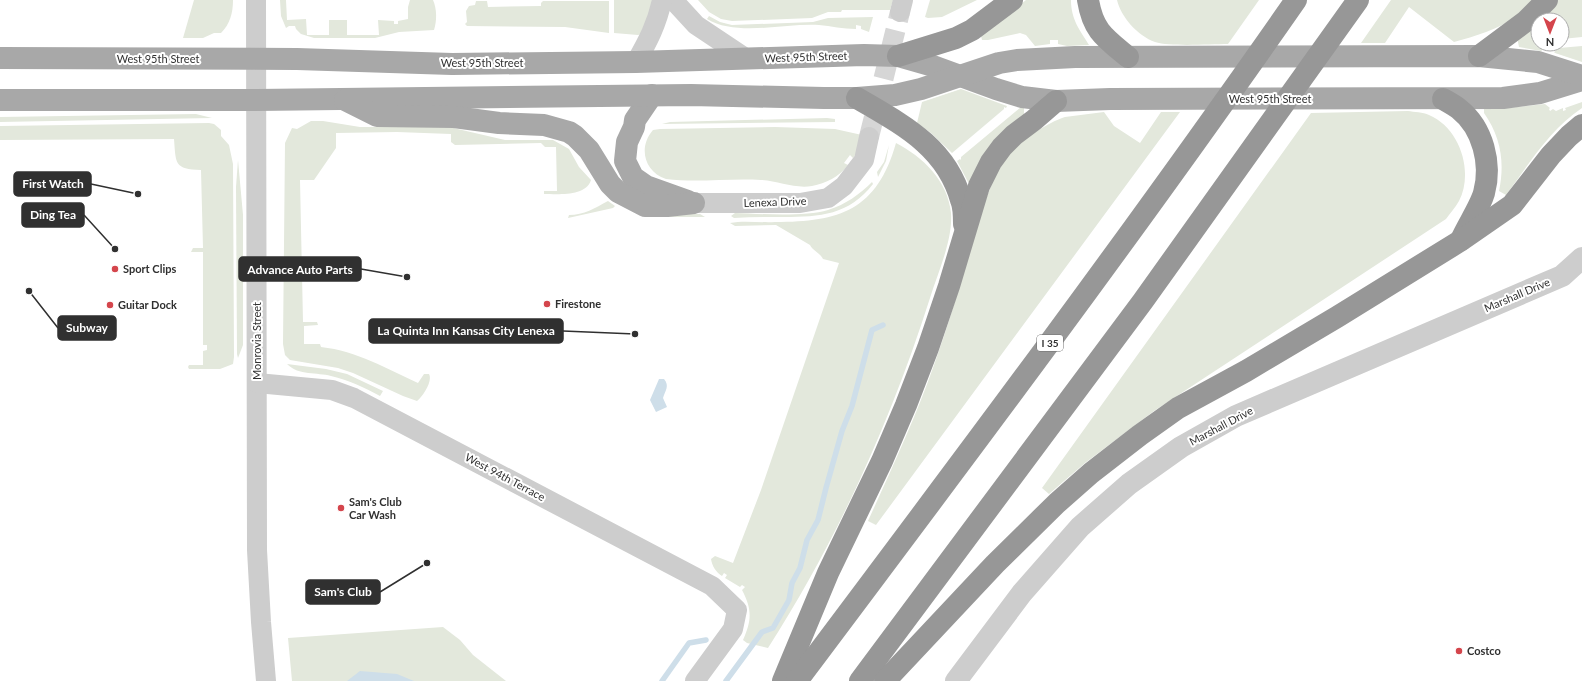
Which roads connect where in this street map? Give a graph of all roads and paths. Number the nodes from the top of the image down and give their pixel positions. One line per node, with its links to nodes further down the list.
1 (256, 0): 13 (street, Monrovia Street)
2 (662, 0): 15 (street)
3 (673, 0): 14 (street)
4 (1012, 0): 9 (highway)
5 (1088, 0): 11 (highway)
6 (1296, 0): 37 (highway, I 35)
7 (1358, 0): 38 (highway)
8 (1547, 0): 10 (highway)
9 (898, 56): 14 (main road, West 95th Street); 16 (main road, West 95th Street)
10 (1479, 56): 11 (main road); 17 (main road)
11 (1135, 57): 16 (main road)
12 (0, 58): 13 (main road, West 95th Street)
13 (256, 59): 15 (main road, West 95th Street); 24 (street, Monrovia Street)
14 (747, 59): 15 (main road, West 95th Street)
15 (636, 62)
16 (960, 76): 21 (main road); 25 (main road, West 95th Street)
17 (1582, 76)
18 (1582, 80): 22 (main road, West 95th Street)
19 (652, 95): 20 (main road); 21 (main road); 28 (main road)
20 (343, 98): 24 (main road); 28 (main road)
21 (857, 98): 29 (highway)
22 (1443, 99): 25 (main road, West 95th Street); 30 (highway)
23 (0, 100): 24 (main road)
24 (256, 100): 33 (street, Monrovia Street)
25 (1056, 101): 29 (highway)
26 (1582, 125): 30 (highway)
27 (869, 137): 28 (street, Lenexa Drive)
28 (694, 203)
29 (965, 229): 36 (highway)
30 (1460, 241): 39 (highway)
31 (1582, 258): 32 (street, Marshall Drive)
32 (1572, 276): 40 (street, Marshall Drive)
33 (257, 383): 34 (street, Monrovia Street); 35 (street, West 94th Terrace)
34 (266, 681)
35 (695, 681)
36 (783, 681)
37 (797, 681)
38 (860, 681)
39 (885, 681)
40 (956, 681)

